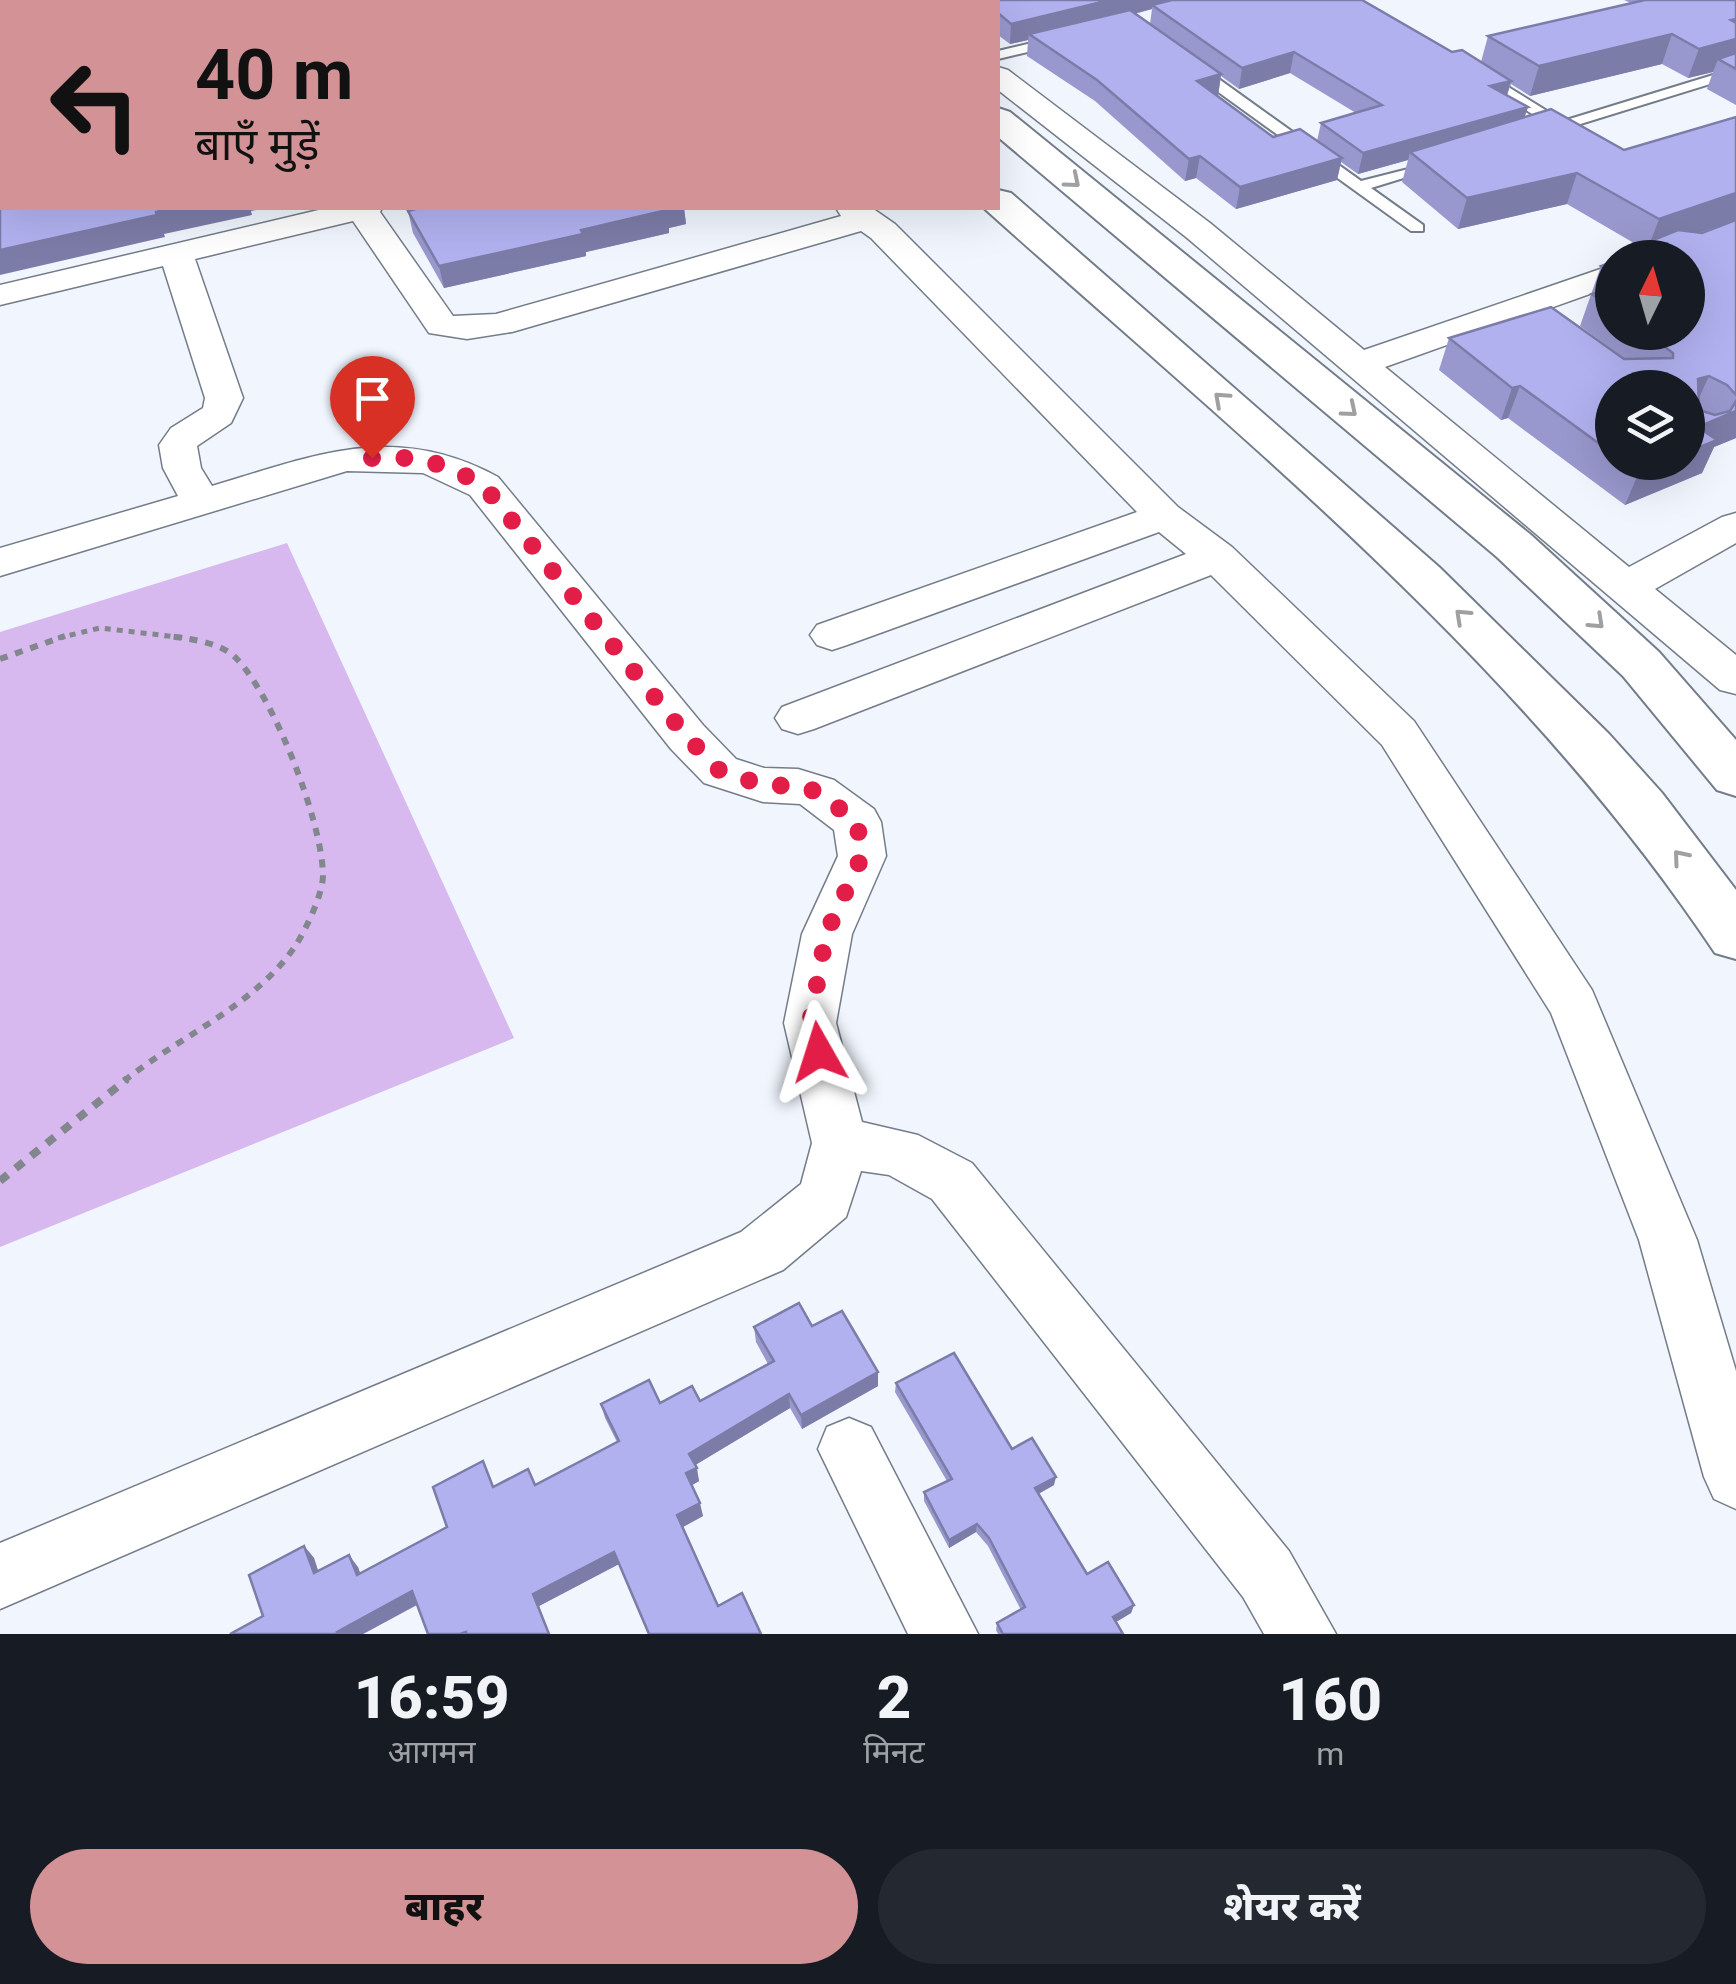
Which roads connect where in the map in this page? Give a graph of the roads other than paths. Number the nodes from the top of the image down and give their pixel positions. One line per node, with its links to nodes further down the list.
1 (1074, 37): 2 (lane)
2 (1000, 55)
3 (1177, 56): 11 (lane)
4 (1736, 72): 8 (lane)
5 (1476, 74): 8 (lane)
6 (1000, 78): 20 (street)
7 (1000, 121): 30 (street, one-way to 30)
8 (1561, 126): 9 (lane)
9 (1526, 136)
10 (1440, 162): 11 (lane)
11 (1360, 186): 16 (lane)
12 (1000, 203): 31 (street, one-way to 12)
13 (355, 210): 17 (street)
14 (365, 210): 15 (street)
15 (859, 213): 22 (street)
16 (1418, 228)
17 (176, 252): 19 (street); 21 (street)
18 (1595, 284): 20 (street)
19 (0, 294)
20 (1360, 363): 26 (street)
21 (201, 502): 25 (street); 32 (street)
22 (1164, 516): 24 (street); 27 (street)
23 (1736, 526): 26 (street)
24 (1217, 557): 29 (street); 34 (street)
25 (0, 562)
26 (1628, 586): 28 (street)
27 (832, 635)
28 (1736, 679)
29 (798, 718)
30 (1736, 776)
31 (1736, 936)
32 (840, 1143): 35 (street); 37 (street)
33 (849, 1449): 36 (street)
34 (1736, 1477)
35 (0, 1576)
36 (944, 1634)
37 (1302, 1634)

